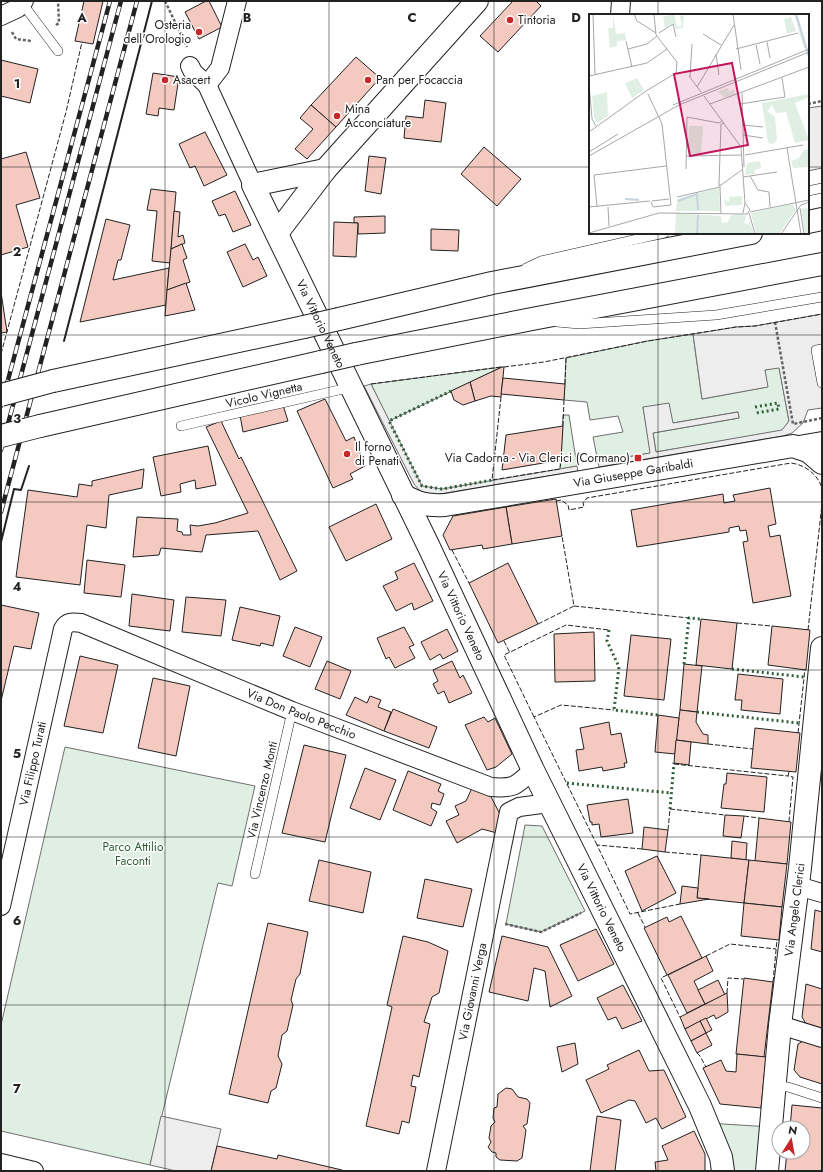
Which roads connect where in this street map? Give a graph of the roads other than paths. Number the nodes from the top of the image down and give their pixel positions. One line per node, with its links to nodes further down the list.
1 (237, 1): 9 (street)
2 (477, 1): 10 (main road)
3 (621, 1): 5 (street)
4 (23, 2): 6 (street); 7 (lane)
5 (620, 14)
6 (1, 16)
7 (58, 51)
8 (190, 66): 9 (street, Via Vittorio Veneto)
9 (207, 85): 11 (street, Via Vittorio Veneto)
10 (325, 170): 11 (main road); 16 (main road)
11 (253, 185): 16 (main road, Via Vittorio Veneto)
12 (822, 188): 13 (lane)
13 (809, 191)
14 (822, 219): 15 (main road)
15 (809, 222)
16 (277, 233): 25 (main road, Via Vittorio Veneto)
17 (660, 234): 20 (lane)
18 (746, 234): 20 (main road)
19 (822, 264): 22 (main road)
20 (492, 283): 26 (main road, bridge)
21 (822, 297): 22 (lane)
22 (532, 319): 28 (main road, bridge)
23 (819, 349): 24 (lane)
24 (822, 383)
25 (352, 387): 27 (lane, Vicolo Vignetta); 32 (main road, Via Vittorio Veneto)
26 (1, 395)
27 (181, 426)
28 (1, 436)
29 (822, 441): 30 (street, Via Giuseppe Garibaldi)
30 (793, 446): 31 (main road); 33 (main road, Via Giuseppe Garibaldi)
31 (822, 463)
32 (403, 494): 33 (main road, Via Giuseppe Garibaldi); 34 (main road, Via Vittorio Veneto)
33 (445, 505): 34 (main road)
34 (429, 546): 38 (main road, Via Vittorio Veneto)
35 (69, 622): 37 (street, Via Don Paolo Pecchio); 45 (street, Via Filippo Turati)
36 (822, 648): 43 (main road, Via Angelo Clerici)
37 (292, 711): 39 (street, Via Don Paolo Pecchio); 42 (lane, Via Vincenzo Monti)
38 (533, 770): 39 (street, Via Don Paolo Pecchio); 40 (main road, Via Vittorio Veneto)
39 (491, 787): 41 (street)
40 (549, 804): 41 (street); 53 (main road, Via Vittorio Veneto)
41 (509, 812): 52 (street, Via Giovanni Verga)
42 (254, 874)
43 (798, 886): 44 (street); 46 (main road, Via Angelo Clerici)
44 (822, 893)
45 (1, 906)
46 (780, 1025): 47 (street); 48 (main road, Via Angelo Clerici)
47 (822, 1038)
48 (775, 1086): 49 (lane); 54 (main road, Via Angelo Clerici)
49 (822, 1098)
50 (1, 1163): 51 (street)
51 (34, 1171)
52 (436, 1171)
53 (723, 1171)
54 (767, 1171)

